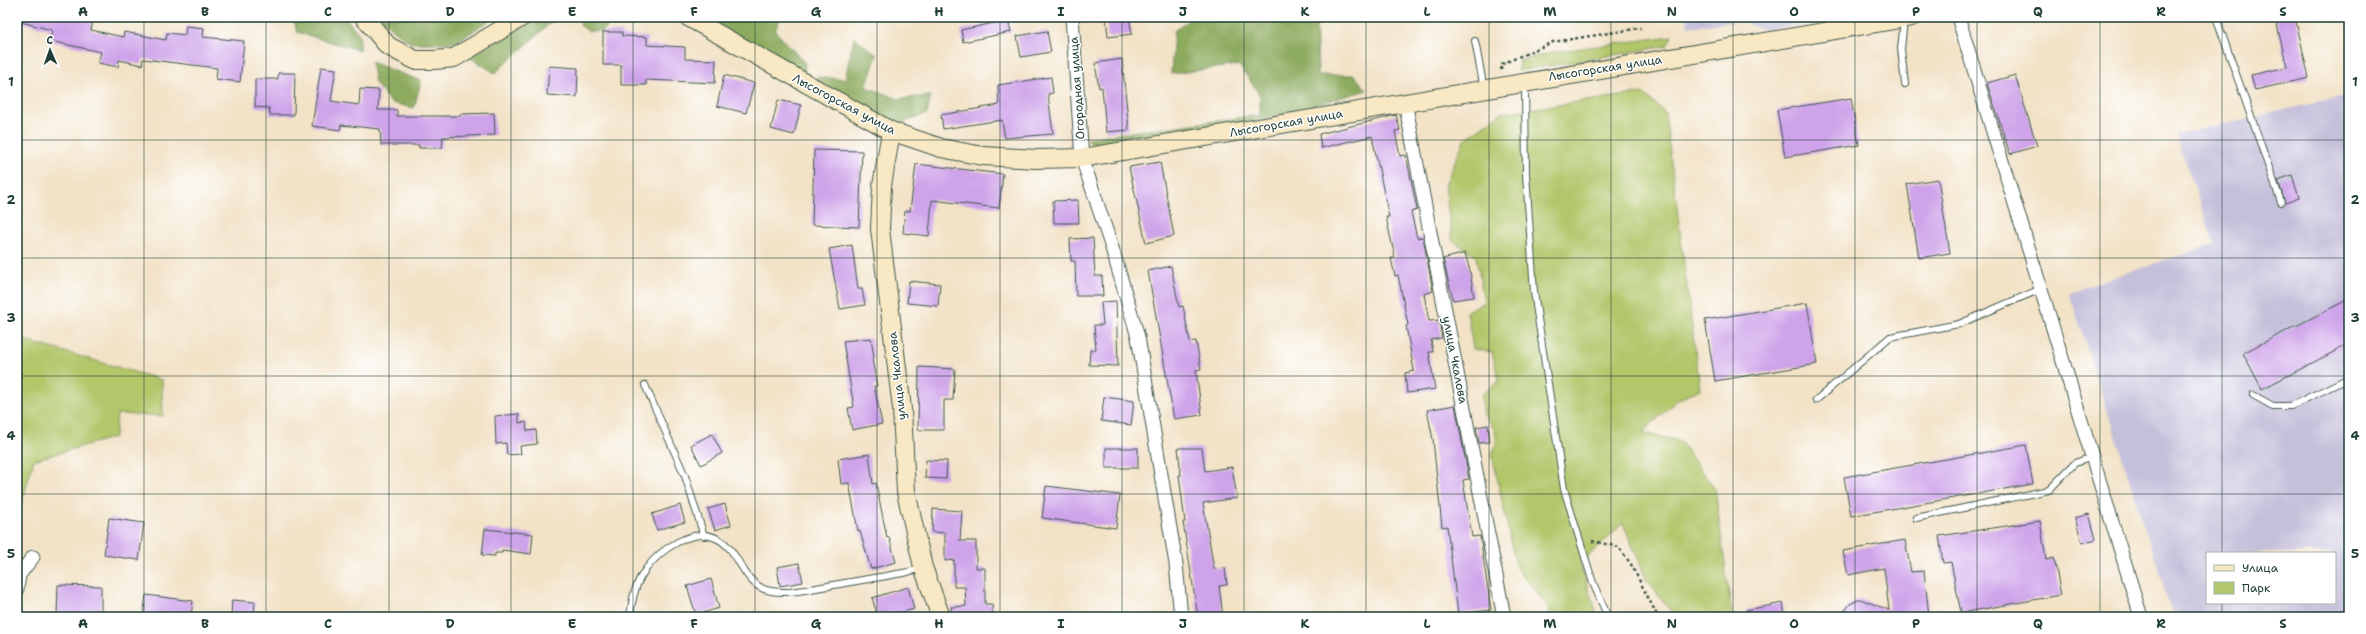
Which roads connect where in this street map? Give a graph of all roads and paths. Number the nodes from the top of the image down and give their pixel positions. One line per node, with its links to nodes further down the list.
1 (364, 17): 2 (street)
2 (522, 17)
3 (688, 17): 15 (street, Лысогорская улица)
4 (1072, 17): 16 (street, Огородная улица)
5 (1958, 17): 18 (street)
6 (2216, 17): 17 (lane)
7 (1908, 18): 11 (street, Лысогорская улица); 12 (lane)
8 (1641, 28): 10 (path)
9 (1475, 41): 13 (lane)
10 (1502, 64)
11 (1525, 82): 13 (street, Лысогорская улица); 26 (lane)
12 (1905, 84)
13 (1484, 89): 14 (street, Лысогорская улица)
14 (1405, 102): 16 (street, Лысогорская улица); 33 (street, улица Чкалова)
15 (891, 131): 16 (street, Лысогорская улица); 28 (street, улица Чкалова)
16 (1082, 158): 32 (street, Огородная улица)
17 (2281, 202)
18 (2041, 290): 22 (lane); 23 (street)
19 (2349, 378): 21 (lane)
20 (645, 385): 25 (lane)
21 (2253, 395)
22 (1816, 400)
23 (2092, 457): 24 (lane); 36 (street)
24 (1916, 518)
25 (704, 536): 28 (lane); 30 (lane)
26 (1581, 539): 34 (lane); 35 (path)
27 (33, 557): 29 (street)
28 (923, 568): 31 (street, улица Чкалова)
29 (17, 589)
30 (630, 617)
31 (941, 617)
32 (1181, 617)
33 (1504, 617)
34 (1608, 617)
35 (1658, 617)
36 (2141, 617)

